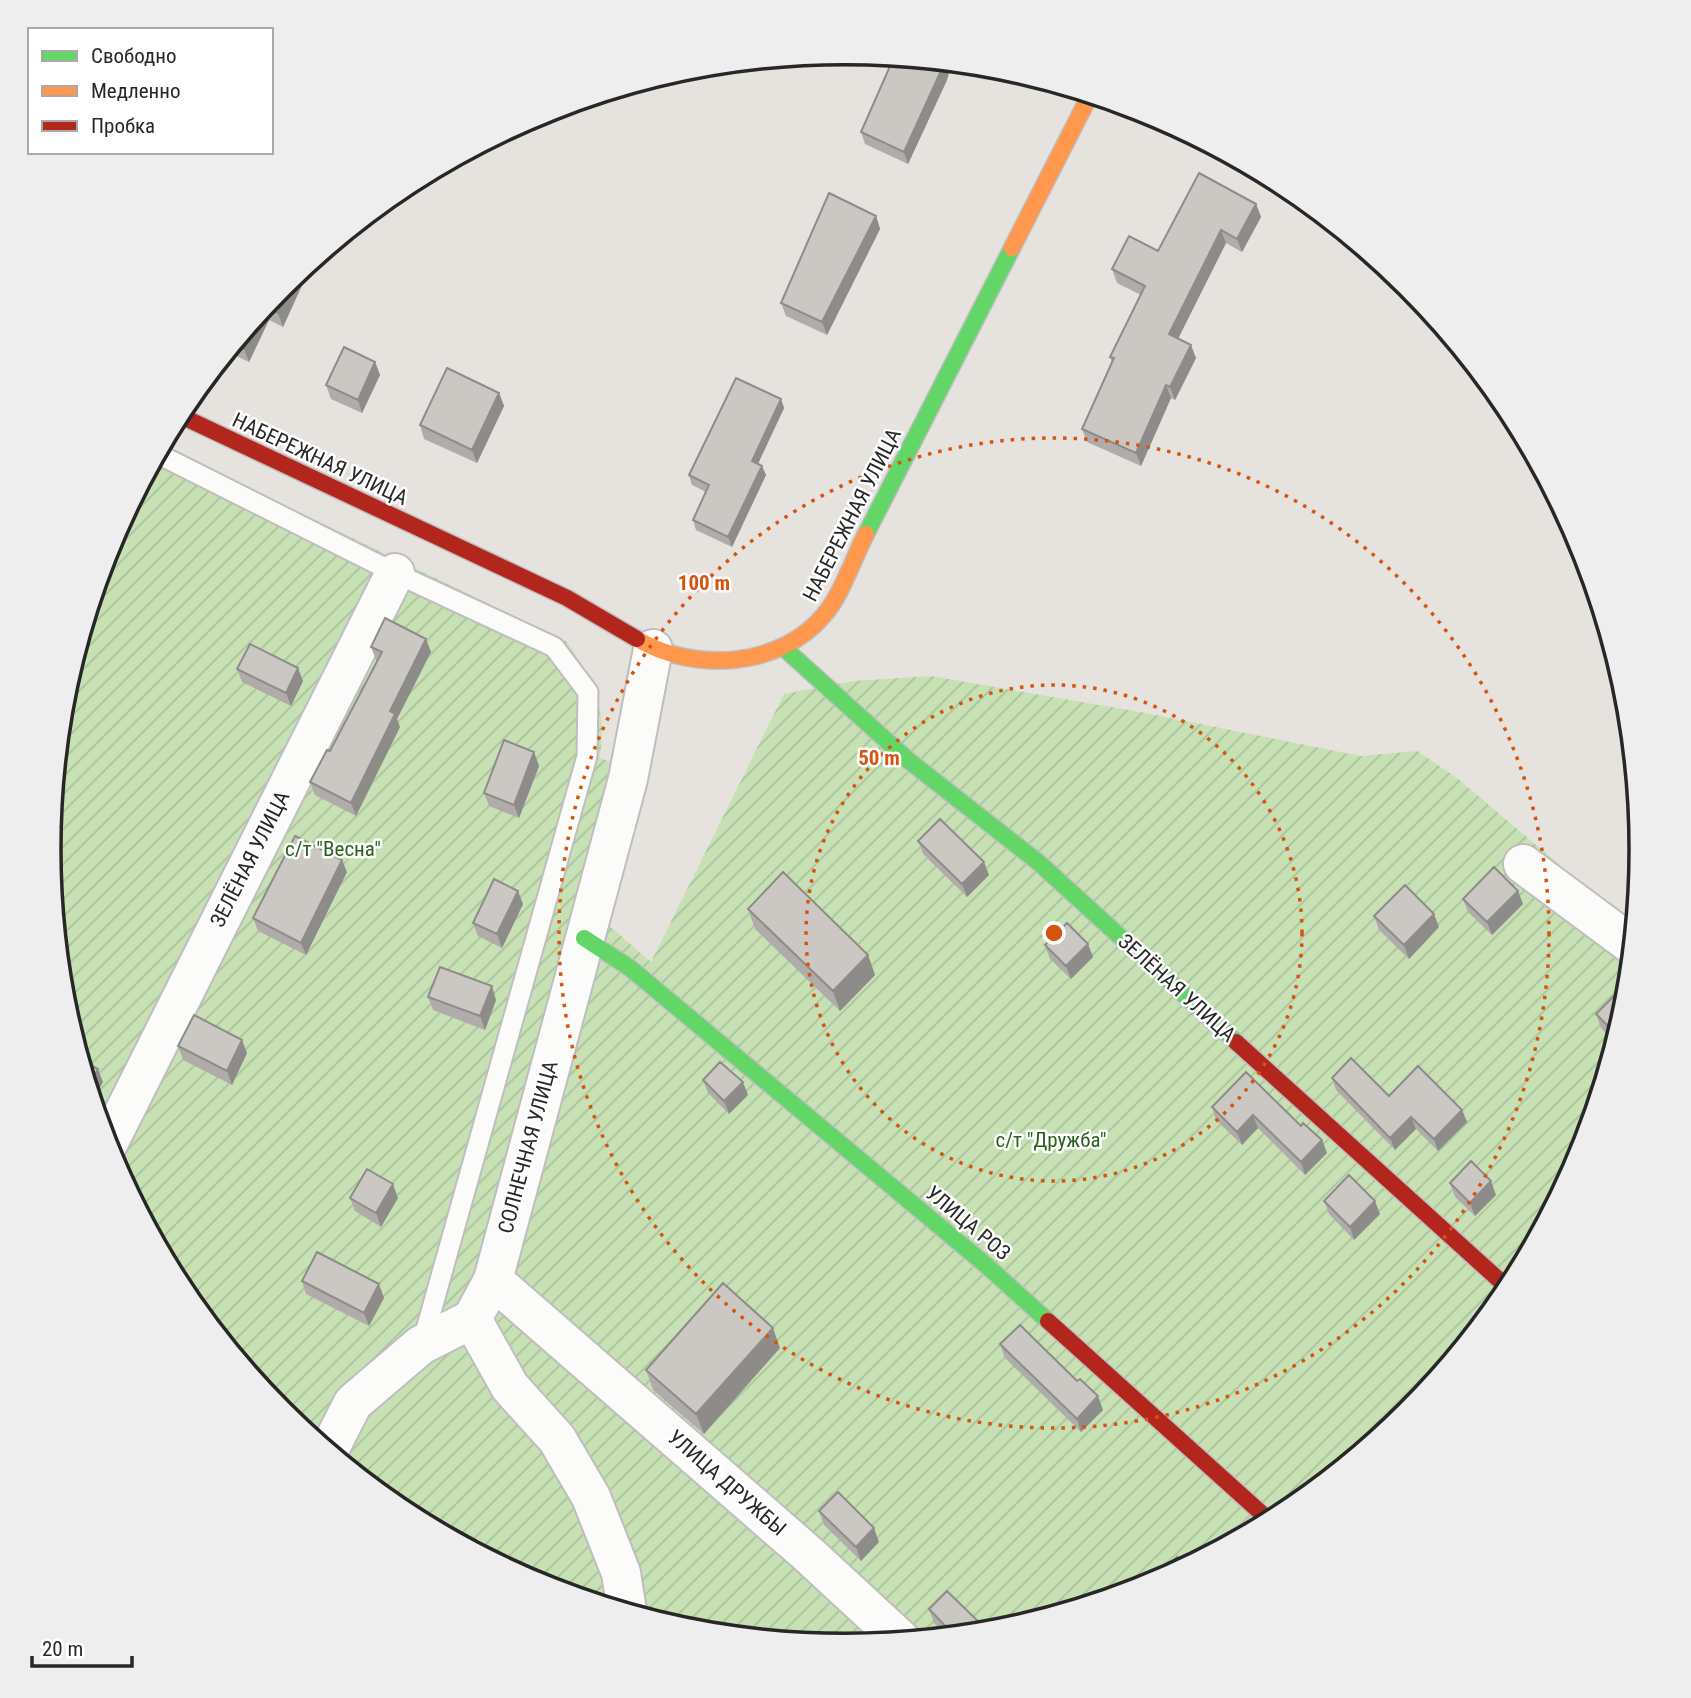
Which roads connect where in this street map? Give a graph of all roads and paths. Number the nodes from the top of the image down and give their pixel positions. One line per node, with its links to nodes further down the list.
1 (1086, 102): 6 (street, НАБЕРЕЖНАЯ УЛИЦА)
2 (189, 420): 5 (street, НАБЕРЕЖНАЯ УЛИЦА)
3 (166, 458): 4 (lane)
4 (395, 573): 10 (street, ЗЕЛЁНАЯ УЛИЦА); 14 (lane)
5 (653, 649): 6 (street, НАБЕРЕЖНАЯ УЛИЦА); 8 (street, СОЛНЕЧНАЯ УЛИЦА)
6 (785, 649): 12 (street, ЗЕЛЁНАЯ УЛИЦА)
7 (1523, 864): 9 (street)
8 (584, 938): 11 (street, СОЛНЕЧНАЯ УЛИЦА); 16 (street, УЛИЦА РОЗ)
9 (1624, 939)
10 (114, 1131)
11 (493, 1280): 13 (street, СОЛНЕЧНАЯ УЛИЦА); 18 (street, УЛИЦА ДРУЖБЫ)
12 (1500, 1281)
13 (472, 1318): 14 (street); 17 (street)
14 (421, 1345): 15 (street)
15 (333, 1443)
16 (1261, 1513)
17 (626, 1602)
18 (893, 1632)

